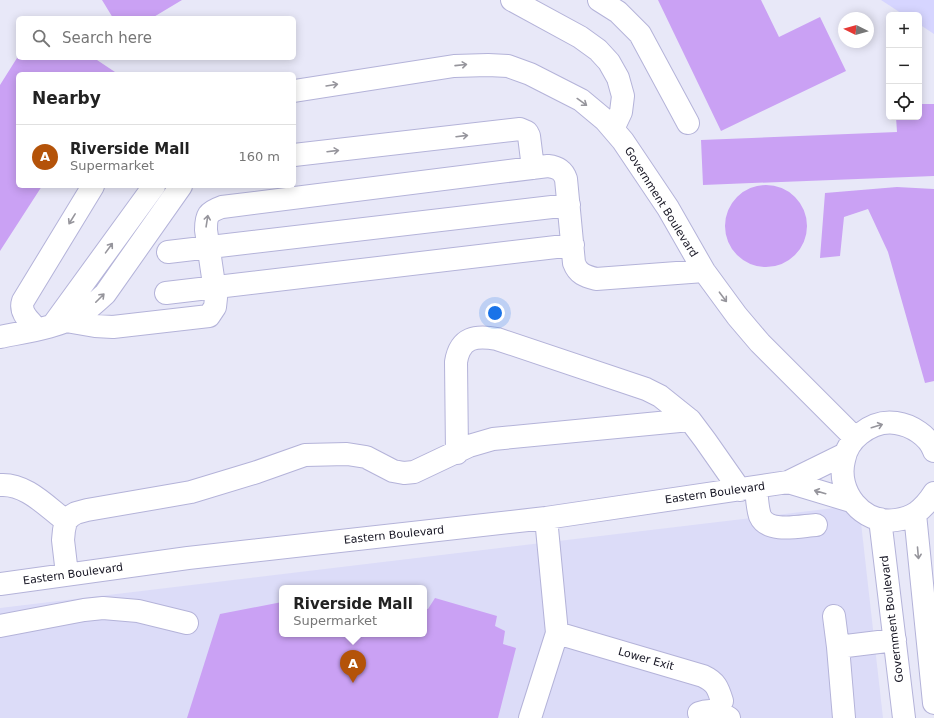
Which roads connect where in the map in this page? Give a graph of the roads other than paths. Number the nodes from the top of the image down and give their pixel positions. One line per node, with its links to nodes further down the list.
1 (512, 0): 3 (street)
2 (599, 0): 5 (street)
3 (535, 6): 6 (street)
4 (296, 91): 6 (street, Government Boulevard, one-way to 6)
5 (688, 123)
6 (613, 129): 17 (street, Government Boulevard)
7 (296, 155): 8 (street, one-way to 8)
8 (533, 168): 12 (street); 13 (street)
9 (92, 188): 20 (street, one-way to 20)
10 (153, 188): 20 (street, one-way to 10)
11 (180, 188): 20 (street, one-way to 11)
12 (277, 192): 15 (street, one-way to 12)
13 (569, 204): 14 (street); 15 (street)
14 (573, 245): 17 (street); 18 (street)
15 (209, 247): 16 (street); 18 (street)
16 (168, 252)
17 (704, 271): 23 (street, Government Boulevard, one-way to 23)
18 (215, 287): 19 (street); 20 (street)
19 (166, 293)
20 (52, 325): 21 (street)
21 (0, 337)
22 (690, 420): 25 (street); 25 (street); 28 (street)
23 (850, 446): 24 (street, Eastern Boulevard, one-way to 24); 26 (street, Eastern Boulevard); 30 (street)
24 (934, 450)
25 (457, 452): 34 (street)
26 (788, 482): 28 (street, Eastern Boulevard); 30 (street, Eastern Boulevard, one-way to 26)
27 (0, 485): 34 (street)
28 (748, 488): 32 (street, Eastern Boulevard); 35 (street)
29 (934, 493): 31 (street)
30 (851, 501): 33 (street)
31 (915, 514): 33 (street); 44 (street, one-way to 44)
32 (546, 518): 36 (street, Eastern Boulevard); 41 (street)
33 (880, 519): 42 (street, Government Boulevard)
34 (66, 521): 36 (street)
35 (816, 525)
36 (68, 574): 37 (street, Eastern Boulevard)
37 (0, 584)
38 (834, 616): 43 (street)
39 (188, 623): 40 (street)
40 (0, 626)
41 (557, 633): 45 (street, Lower Exit); 47 (street)
42 (895, 640): 43 (street); 49 (street, Government Boulevard)
43 (838, 647): 48 (street)
44 (934, 703)
45 (725, 710): 46 (street)
46 (699, 713)
47 (530, 718)
48 (844, 718)
49 (904, 718)

